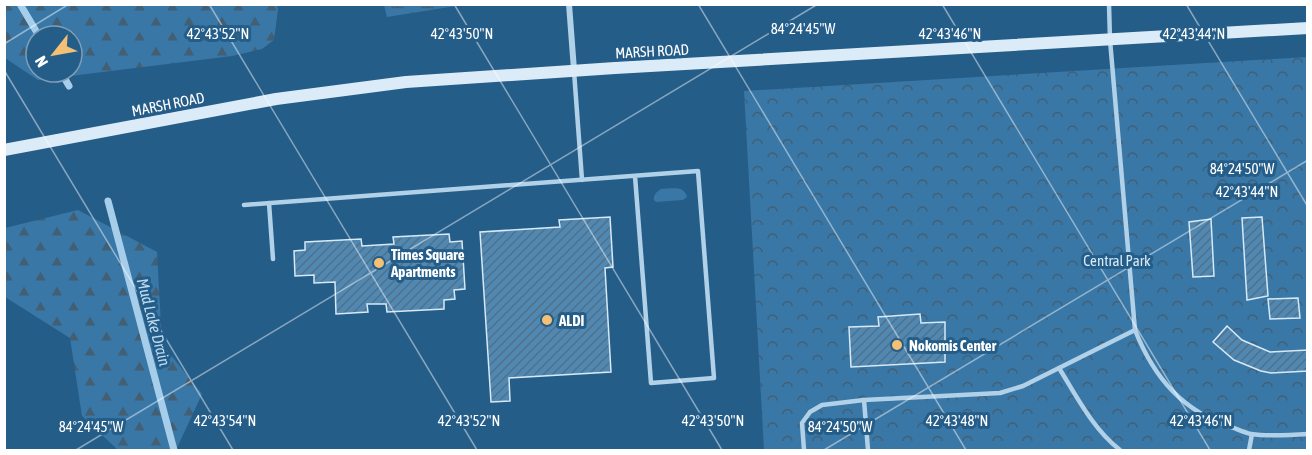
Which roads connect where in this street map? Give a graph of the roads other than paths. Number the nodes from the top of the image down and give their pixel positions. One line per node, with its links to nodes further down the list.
1 (568, 4): 5 (street)
2 (1109, 4): 4 (lane)
3 (1308, 28): 4 (main road, MARSH ROAD)
4 (1110, 40): 5 (main road, MARSH ROAD); 12 (lane)
5 (574, 71): 6 (main road, MARSH ROAD); 8 (lane)
6 (4, 150)
7 (636, 176): 7 (lane); 8 (lane)
8 (582, 180): 9 (lane)
9 (269, 203): 10 (lane); 11 (lane)
10 (244, 205)
11 (273, 258)
12 (1135, 330): 13 (lane); 15 (lane)
13 (1059, 368): 14 (lane); 19 (lane)
14 (864, 400): 17 (lane); 18 (lane)
15 (1252, 434): 16 (lane); 20 (lane)
16 (1308, 434)
17 (804, 450)
18 (868, 450)
19 (1120, 450)
20 (1249, 450)

